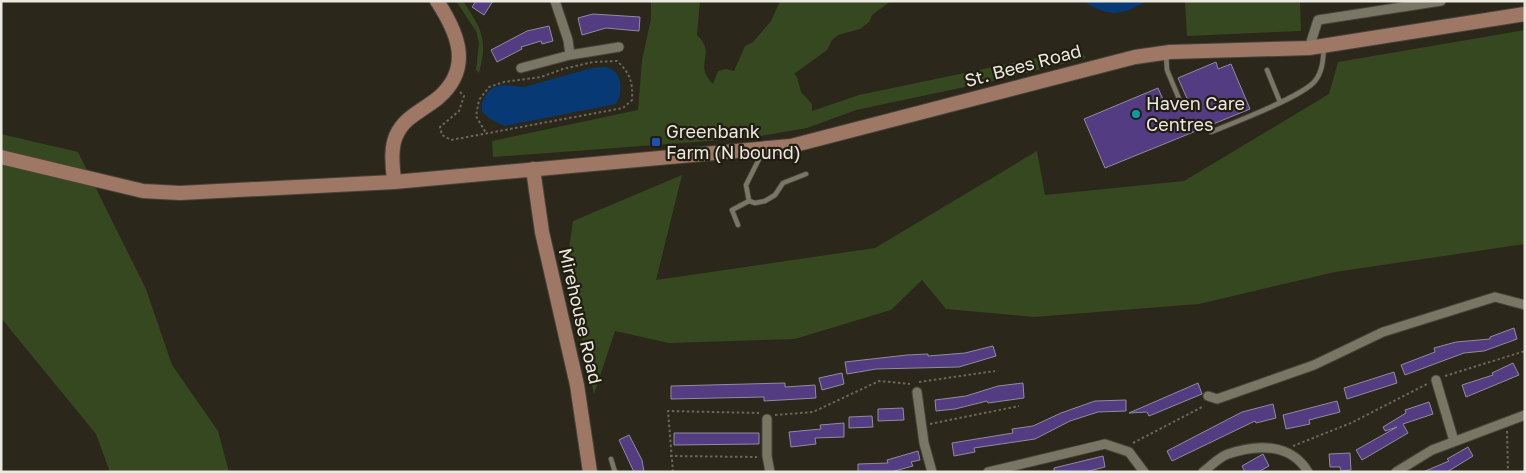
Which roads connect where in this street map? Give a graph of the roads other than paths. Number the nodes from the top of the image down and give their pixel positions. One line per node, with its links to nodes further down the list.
1 (438, 1): 19 (main road)
2 (555, 1): 9 (street)
3 (1441, 1): 7 (street)
4 (1525, 14): 5 (main road, St. Bees Road)
5 (1324, 46): 7 (main road, St. Bees Road); 12 (lane)
6 (619, 47): 9 (street)
7 (1309, 48): 8 (main road, St. Bees Road)
8 (1165, 53): 13 (lane); 15 (main road, St. Bees Road)
9 (570, 55): 10 (street)
10 (522, 68)
11 (1267, 70): 12 (lane)
12 (1280, 102): 14 (lane)
13 (1182, 106)
14 (1210, 132)
15 (761, 149): 17 (main road, St. Bees Road); 20 (lane)
16 (1, 157): 19 (main road, St. Bees Road)
17 (533, 169): 19 (main road, St. Bees Road); 30 (main road, Mirehouse Road)
18 (806, 174): 20 (lane)
19 (394, 182)
20 (749, 200): 21 (lane)
21 (738, 225)
22 (1525, 305): 25 (street)
23 (1436, 380): 28 (street)
24 (917, 392): 33 (street)
25 (1212, 397)
26 (1525, 415): 28 (street)
27 (767, 419): 32 (street)
28 (1454, 442): 38 (street)
29 (611, 460): 31 (lane)
30 (590, 472)
31 (615, 472)
32 (770, 472)
33 (932, 472)
34 (988, 472): 35 (street)
35 (1144, 472)
36 (1203, 472): 37 (street)
37 (1308, 472)
38 (1396, 472)

